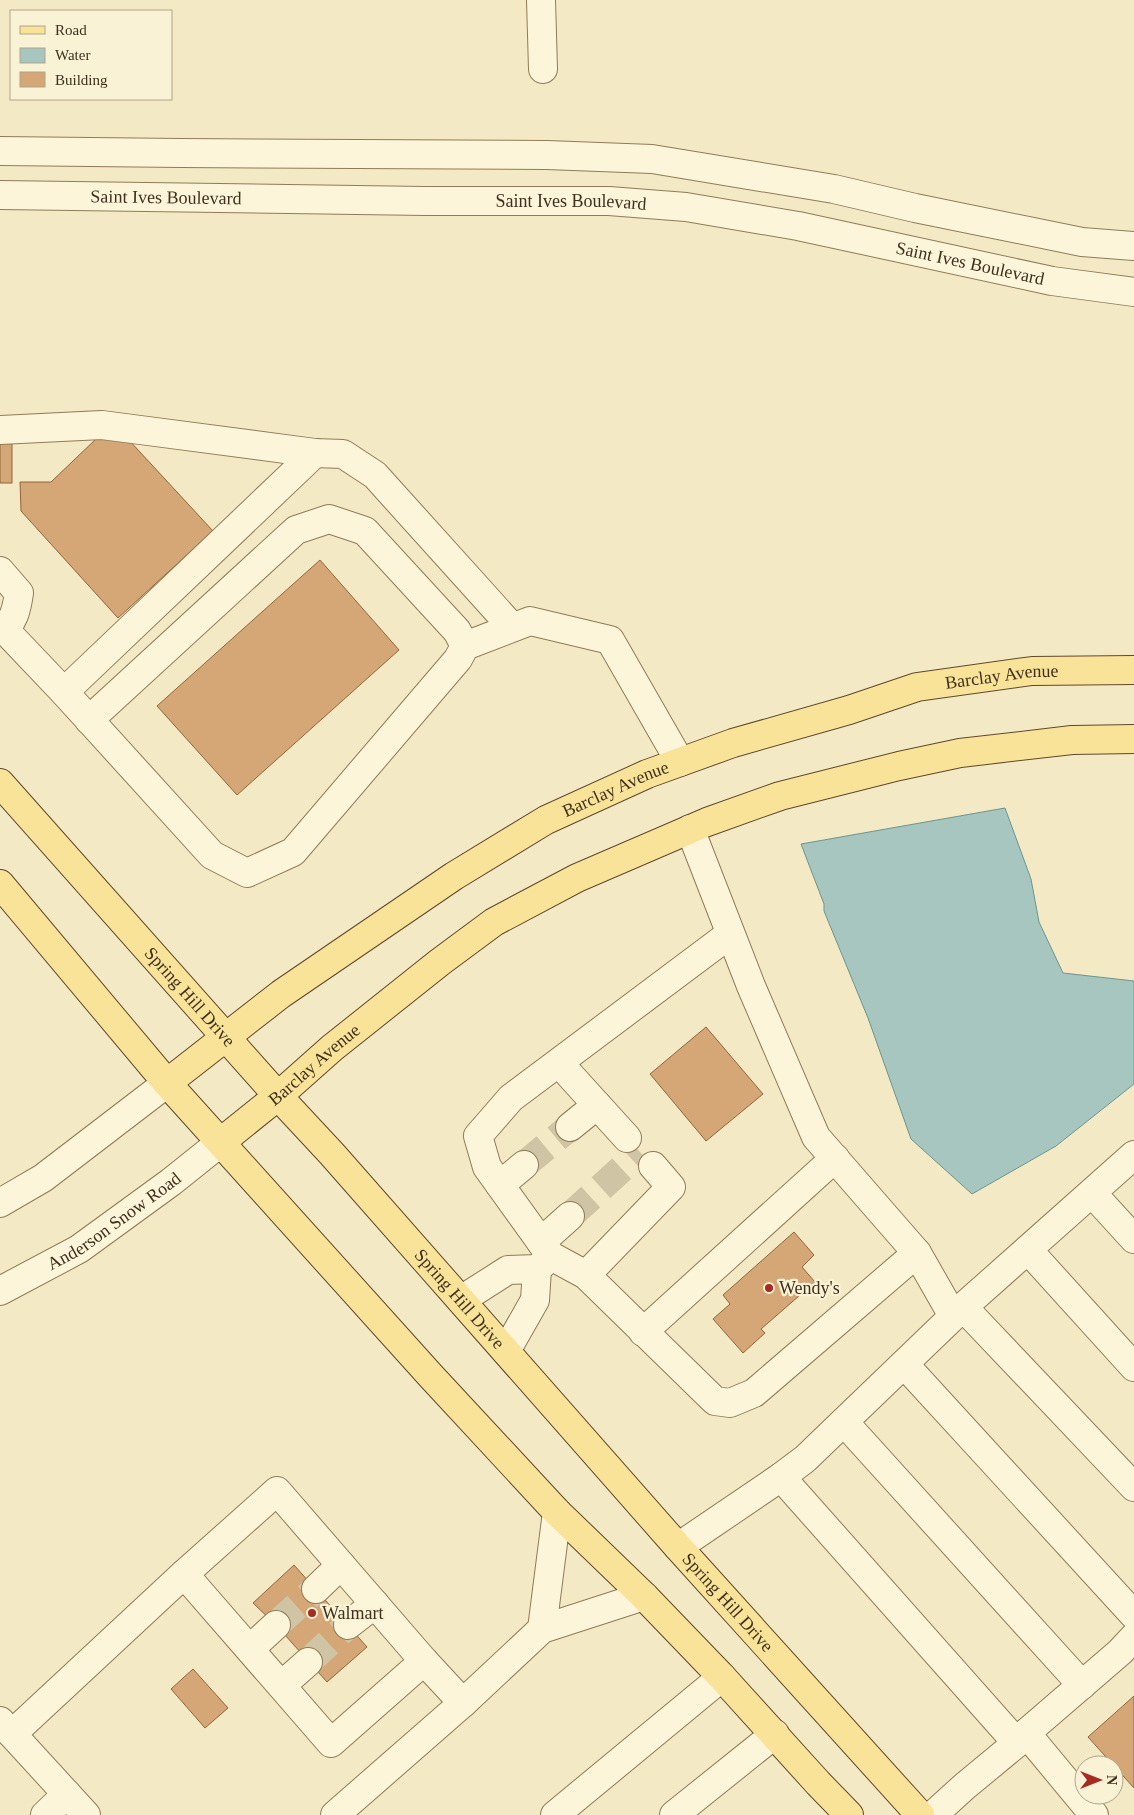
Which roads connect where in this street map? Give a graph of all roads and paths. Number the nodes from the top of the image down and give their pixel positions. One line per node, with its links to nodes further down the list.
1 (541, 0): 2 (street)
2 (543, 69)
3 (0, 150): 4 (street)
4 (611, 158): 6 (street); 7 (street)
5 (0, 196): 6 (street, Saint Ives Boulevard)
6 (609, 201): 8 (street, Saint Ives Boulevard)
7 (1134, 246)
8 (1134, 292)
9 (0, 430): 10 (street)
10 (315, 453): 12 (street); 16 (street)
11 (0, 571): 13 (street)
12 (512, 627): 14 (street); 19 (street)
13 (2, 630): 16 (street)
14 (465, 646): 17 (street); 17 (street)
15 (1134, 670): 19 (main road, Barclay Avenue)
16 (64, 692): 17 (street)
17 (89, 720)
18 (1134, 739): 21 (main road, Barclay Avenue)
19 (680, 762): 24 (main road, Barclay Avenue)
20 (0, 783): 24 (main road, Spring Hill Drive)
21 (690, 829): 23 (street); 27 (main road, Barclay Avenue)
22 (0, 884): 26 (main road)
23 (730, 934): 25 (street); 33 (street)
24 (226, 1037): 26 (main road, Barclay Avenue); 27 (main road, Spring Hill Drive)
25 (559, 1062): 28 (street); 36 (street)
26 (167, 1083): 31 (main road); 38 (street)
27 (278, 1096): 31 (main road, Barclay Avenue); 46 (main road, Spring Hill Drive)
28 (597, 1105): 29 (street); 30 (street)
29 (570, 1127)
30 (627, 1138)
31 (221, 1142): 45 (street, Anderson Snow Road); 55 (main road)
32 (1134, 1155): 37 (street)
33 (835, 1158): 42 (street); 48 (street)
34 (524, 1166): 36 (street)
35 (653, 1166): 44 (street)
36 (500, 1185): 43 (street)
37 (1092, 1193): 40 (street); 41 (street)
38 (0, 1203)
39 (570, 1216): 43 (street)
40 (1134, 1239)
41 (1028, 1250): 47 (street); 51 (street)
42 (918, 1253): 47 (street); 48 (street)
43 (543, 1256): 44 (street); 46 (street); 49 (street)
44 (586, 1276): 48 (street)
45 (0, 1291)
46 (461, 1300): 49 (main road, Spring Hill Drive)
47 (958, 1312): 50 (street); 54 (street)
48 (643, 1332)
49 (506, 1352): 56 (main road, Spring Hill Drive)
50 (904, 1364): 52 (street); 62 (street)
51 (1134, 1367)
52 (844, 1422): 53 (street); 72 (street)
53 (781, 1478): 56 (street); 76 (street)
54 (1134, 1487)
55 (557, 1512): 60 (main road); 65 (street)
56 (678, 1547): 84 (main road, Spring Hill Drive)
57 (341, 1565): 58 (street); 59 (street); 61 (street)
58 (184, 1574): 67 (street); 74 (street)
59 (316, 1589)
60 (644, 1596): 65 (street); 70 (main road)
61 (375, 1604): 64 (street); 68 (street)
62 (1134, 1615)
63 (276, 1625): 67 (street)
64 (348, 1625)
65 (542, 1628): 73 (street)
66 (1134, 1637): 72 (street)
67 (251, 1648): 71 (street)
68 (424, 1661): 71 (street); 73 (street)
69 (308, 1662): 71 (street)
70 (722, 1677): 75 (main road); 81 (street)
71 (282, 1685)
72 (1082, 1685): 76 (street)
73 (463, 1703): 80 (street)
74 (4, 1728): 77 (street)
75 (775, 1734): 82 (street); 83 (main road)
76 (1022, 1738): 85 (street); 86 (street)
77 (68, 1794): 78 (street); 79 (street)
78 (45, 1815)
79 (86, 1815)
80 (335, 1815)
81 (555, 1815)
82 (674, 1815)
83 (849, 1815)
84 (920, 1815)
85 (933, 1815)
86 (1094, 1815)

